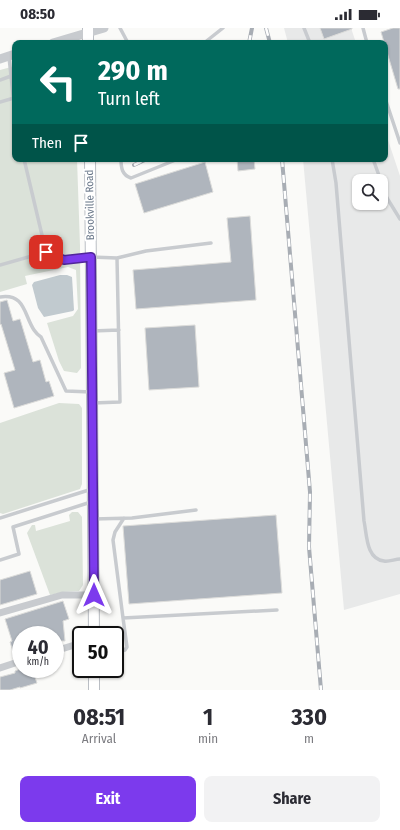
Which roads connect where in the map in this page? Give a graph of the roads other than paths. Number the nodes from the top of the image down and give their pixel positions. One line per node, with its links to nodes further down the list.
1 (104, 28): 6 (street)
2 (120, 28): 8 (lane)
3 (222, 28): 9 (lane)
4 (304, 28): 10 (lane)
5 (363, 28): 11 (lane)
6 (88, 35): 7 (street)
7 (66, 40)
8 (126, 40)
9 (208, 40)
10 (309, 40)
11 (366, 40)
12 (12, 55): 13 (street); 14 (lane)
13 (0, 59)
14 (11, 76): 15 (lane); 16 (lane)
15 (0, 80)
16 (12, 83)
17 (12, 99): 18 (lane)
18 (0, 102)
19 (388, 107): 20 (lane)
20 (400, 143)
21 (25, 162): 31 (lane)
22 (90, 162): 32 (main road, Brookville Road)
23 (121, 162): 24 (lane)
24 (171, 162)
25 (332, 162): 46 (lane)
26 (374, 162): 27 (lane)
27 (378, 174)
28 (388, 200): 29 (lane)
29 (400, 219)
30 (211, 243): 33 (lane)
31 (46, 252): 32 (lane); 34 (lane)
32 (91, 257): 33 (lane); 37 (main road, Brookville Road)
33 (117, 258): 36 (lane)
34 (0, 265)
35 (0, 297): 38 (lane)
36 (119, 330): 37 (lane); 39 (lane)
37 (92, 331): 38 (main road, Brookville Road)
38 (92, 392): 39 (main road, Brookville Road)
39 (92, 403): 40 (main road, Brookville Road)
40 (93, 489): 41 (main road, Brookville Road); 43 (lane)
41 (93, 502): 45 (main road, Brookville Road); 47 (lane)
42 (196, 510): 44 (lane)
43 (0, 518)
44 (124, 518): 45 (lane); 51 (lane)
45 (93, 519): 48 (main road, Brookville Road)
46 (400, 559)
47 (0, 560)
48 (94, 595): 50 (street); 52 (main road, Brookville Road)
49 (277, 610): 51 (lane)
50 (0, 613)
51 (123, 618): 53 (lane)
52 (94, 626)
53 (124, 650)
54 (12, 664): 55 (street)
55 (0, 668)
56 (94, 678): 57 (main road)
57 (94, 690)

